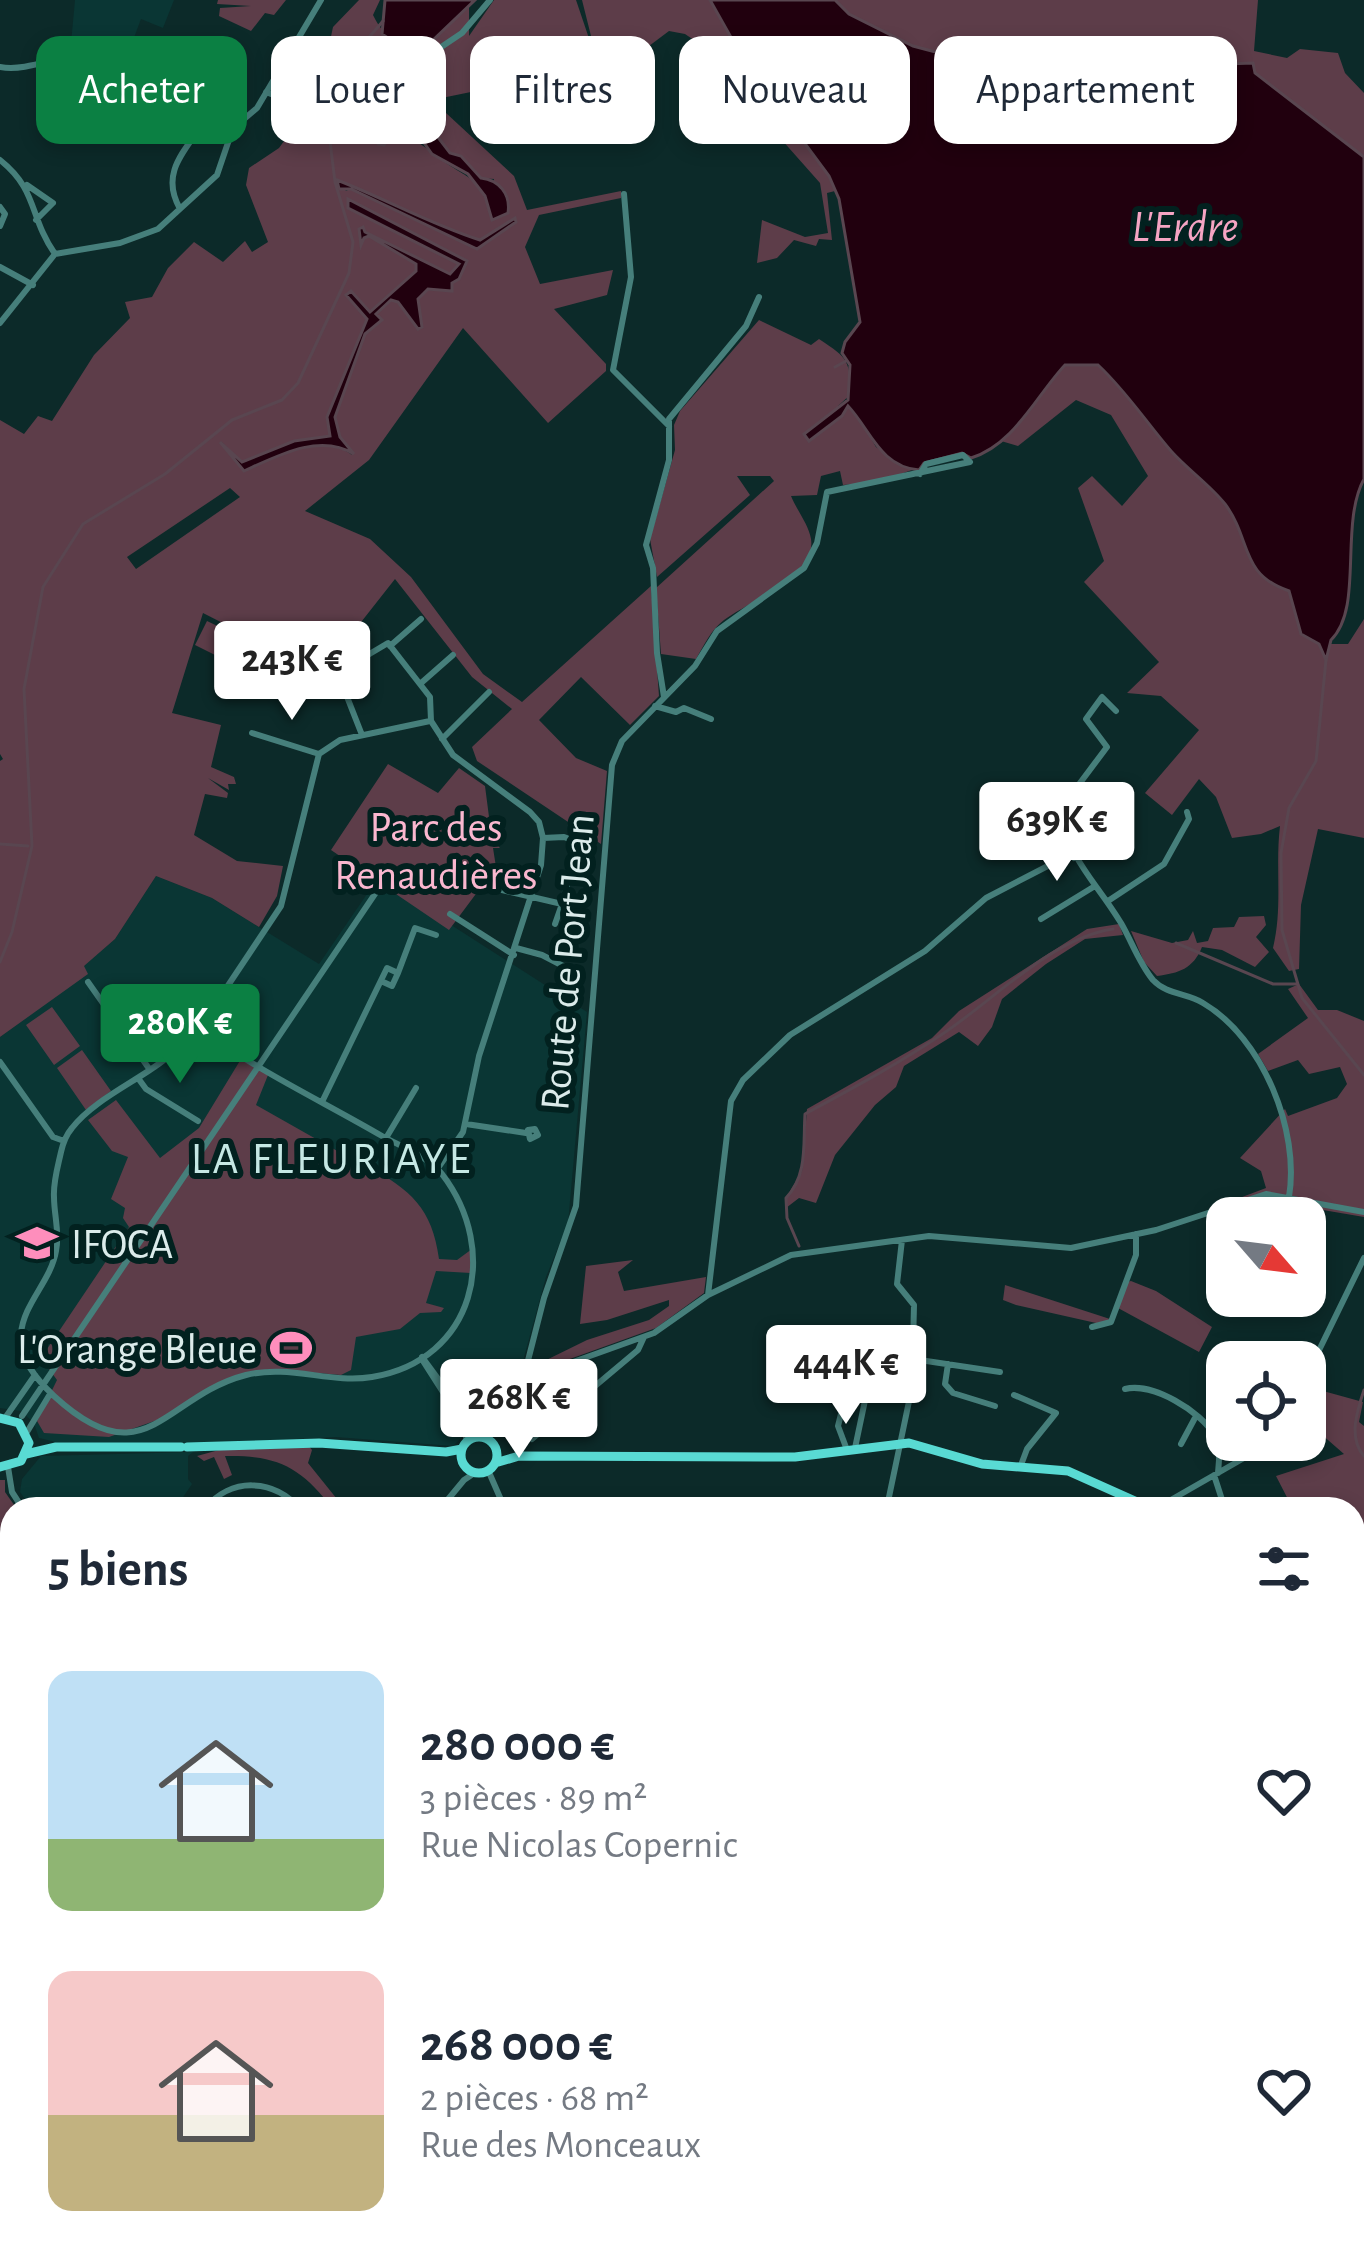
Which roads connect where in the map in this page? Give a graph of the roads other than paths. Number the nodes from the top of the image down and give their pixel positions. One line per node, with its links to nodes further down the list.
1 (321, 0): 6 (street)
2 (490, 0): 6 (street)
3 (36, 63): 4 (street)
4 (2, 68): 5 (street)
5 (0, 79)
6 (266, 92): 7 (street)
7 (247, 117)
8 (189, 144): 14 (street)
9 (228, 144): 14 (street)
10 (0, 160): 11 (street)
11 (27, 185): 15 (street); 15 (street)
12 (624, 194): 22 (street)
13 (0, 207): 16 (street)
14 (180, 209): 17 (street)
15 (36, 220): 17 (street)
16 (0, 226)
17 (56, 254): 19 (street)
18 (0, 267): 19 (street)
19 (33, 285): 21 (street)
20 (759, 297): 22 (street)
21 (0, 323)
22 (669, 426): 29 (street)
23 (970, 462): 29 (street, Route de Port Jean)
24 (421, 619): 25 (street)
25 (390, 646): 27 (street); 35 (street)
26 (453, 656): 27 (street)
27 (420, 685): 33 (street)
28 (489, 692): 36 (street)
29 (664, 697): 30 (street, Route de Port Jean)
30 (655, 706): 32 (street); 89 (street, Route de Port Jean)
31 (1116, 711): 42 (street)
32 (710, 718)
33 (431, 722): 35 (street); 36 (street)
34 (252, 733): 37 (street)
35 (362, 735): 37 (street)
36 (442, 739): 40 (street)
37 (319, 754): 57 (street)
38 (1187, 812): 48 (street)
39 (1107, 836): 42 (street)
40 (543, 838): 41 (street); 47 (street)
41 (572, 840)
42 (1073, 856): 45 (street); 78 (street)
43 (570, 873): 49 (street)
44 (381, 885): 59 (street)
45 (1095, 886): 48 (street); 51 (street)
46 (502, 890): 47 (street)
47 (527, 898): 49 (street); 54 (street)
48 (1108, 901): 71 (street)
49 (562, 904): 52 (street)
50 (450, 914): 54 (street)
51 (1041, 919)
52 (556, 924)
53 (436, 935): 63 (street)
54 (515, 952): 55 (street); 65 (street)
55 (567, 968)
56 (88, 982): 60 (street)
57 (202, 1030): 59 (street); 60 (street)
58 (0, 1062): 68 (street)
59 (258, 1066): 63 (street); 90 (street)
60 (149, 1070): 61 (street)
61 (138, 1078): 64 (street); 68 (street)
62 (416, 1088): 67 (street)
63 (322, 1102): 67 (street)
64 (198, 1121)
65 (466, 1124): 66 (street); 69 (street)
66 (526, 1133)
67 (386, 1138): 69 (street)
68 (64, 1141): 88 (street)
69 (438, 1168): 84 (street)
70 (1253, 1197): 71 (street)
71 (1289, 1197)
72 (1326, 1204): 74 (street)
73 (1206, 1212): 75 (street)
74 (1364, 1212)
75 (1136, 1234): 76 (street); 79 (street)
76 (902, 1240): 78 (street); 85 (street)
77 (1364, 1258): 81 (street)
78 (708, 1295): 80 (street)
79 (1092, 1327)
80 (644, 1337): 89 (street); 99 (street)
81 (1323, 1341)
82 (875, 1353): 104 (street)
83 (856, 1354): 104 (street)
84 (422, 1357): 92 (street); 100 (street); 105 (street)
85 (913, 1359): 86 (street); 101 (street)
86 (948, 1364): 87 (street); 94 (street)
87 (1000, 1372)
88 (35, 1375): 90 (street); 97 (street)
89 (523, 1380): 100 (street, Route de Port Jean)
90 (42, 1384): 92 (street); 95 (street)
91 (1125, 1388): 96 (street)
92 (51, 1393): 98 (street)
93 (1014, 1395): 109 (street)
94 (994, 1406)
95 (22, 1416)
96 (1196, 1416): 102 (street); 113 (street)
97 (2, 1418): 98 (main road)
98 (27, 1435): 103 (main road); 106 (main road)
99 (532, 1439)
100 (488, 1441): 105 (main road); 107 (main road); 111 (main road)
101 (900, 1442): 104 (main road); 109 (main road); 121 (street)
102 (1181, 1444)
103 (56, 1447): 105 (main road); 106 (main road)
104 (851, 1449): 107 (main road)
105 (464, 1453): 112 (main road); 114 (street)
106 (26, 1454): 110 (main road)
107 (519, 1456): 111 (main road)
108 (1235, 1461): 113 (street)
109 (1022, 1465): 115 (main road)
110 (4, 1467): 116 (street)
111 (492, 1467): 112 (main road); 120 (street)
112 (476, 1472): 114 (street)
113 (1216, 1474): 122 (street); 123 (street)
114 (460, 1484): 119 (street)
115 (1126, 1496)
116 (15, 1497)
117 (219, 1497): 118 (street)
118 (286, 1497)
119 (450, 1497)
120 (501, 1497)
121 (889, 1497)
122 (1175, 1497)
123 (1223, 1497)

